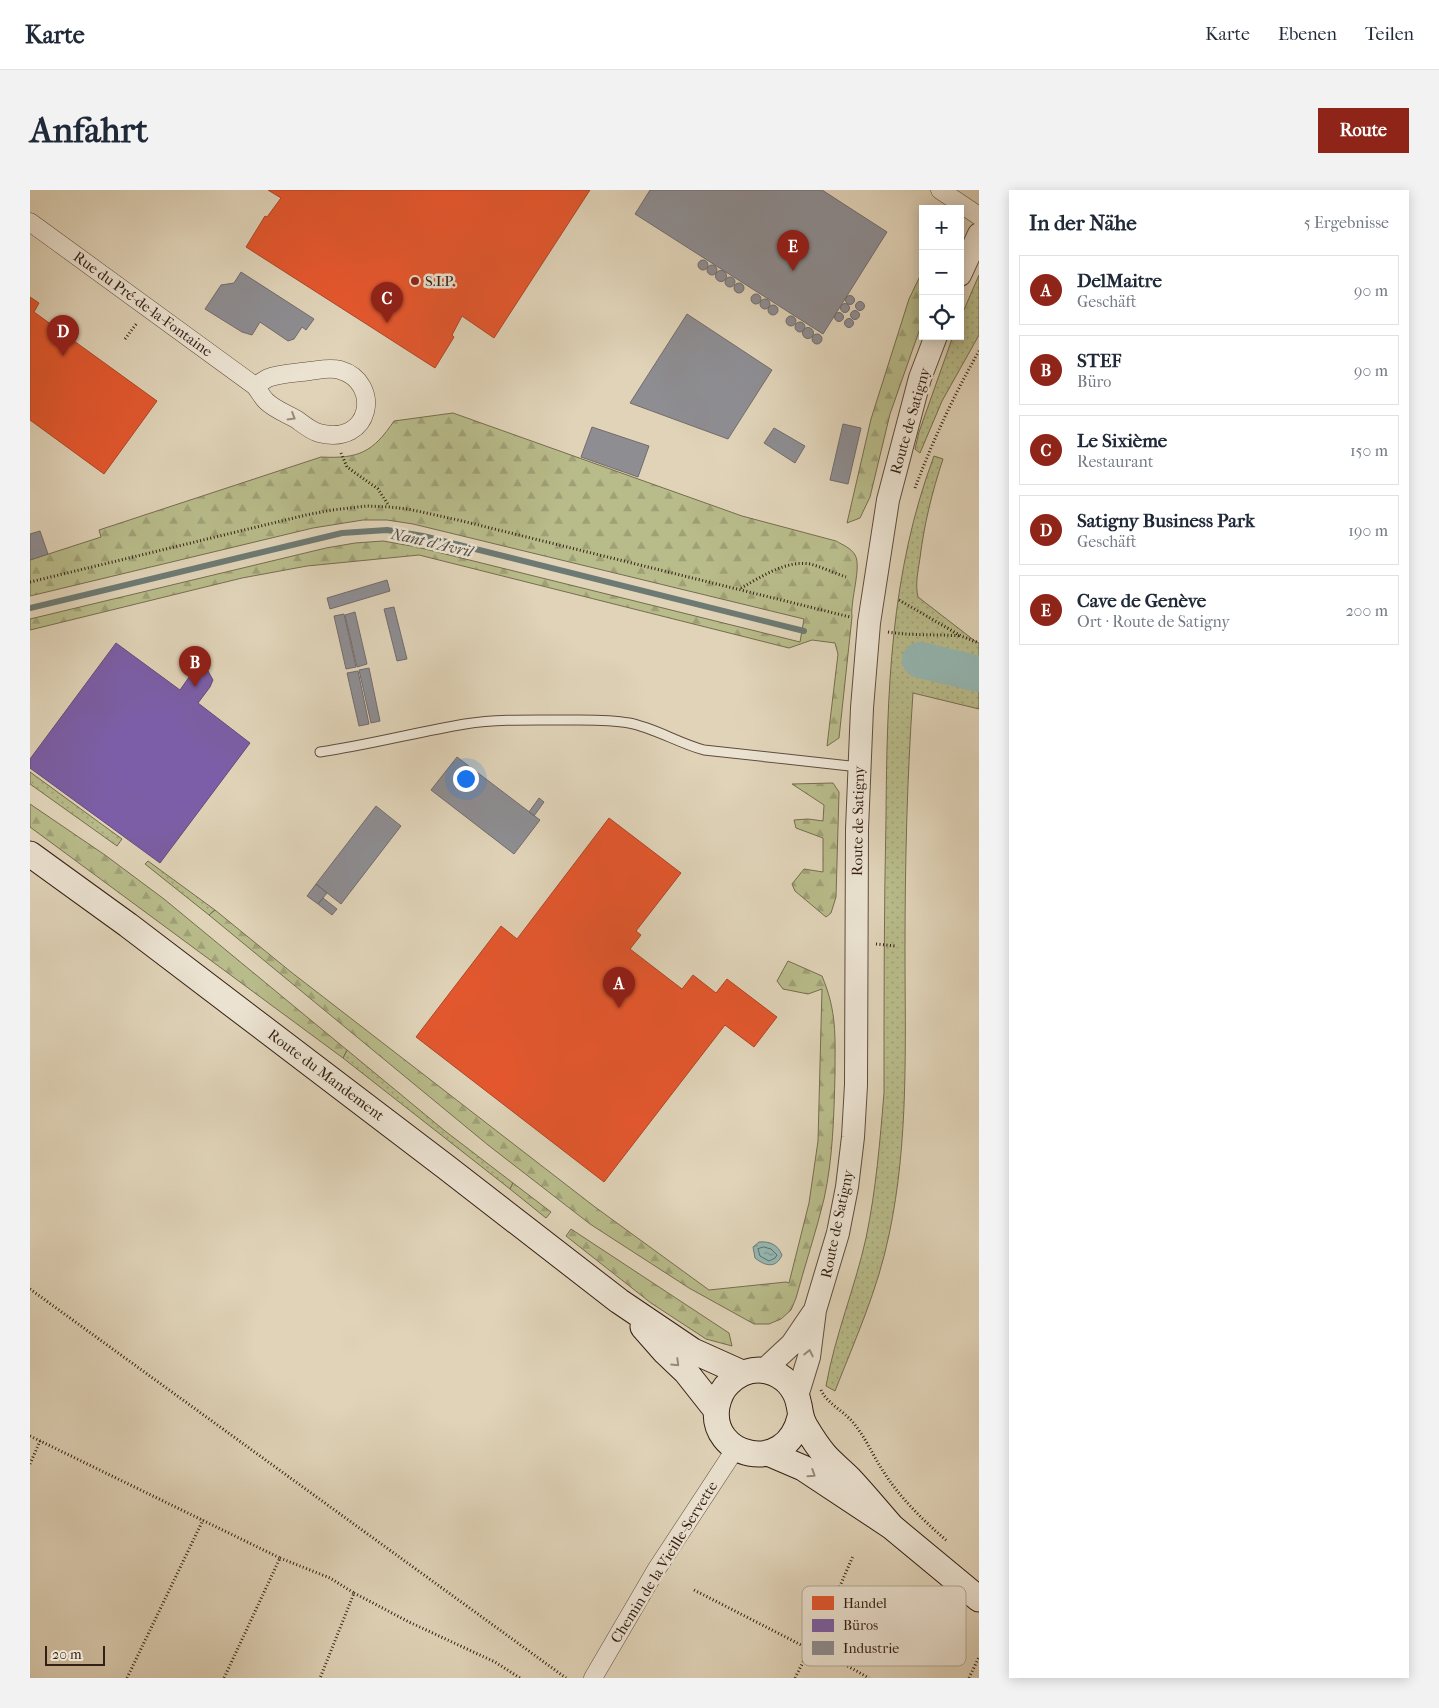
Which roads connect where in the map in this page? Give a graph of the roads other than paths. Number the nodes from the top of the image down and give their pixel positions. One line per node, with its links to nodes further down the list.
1 (940, 190): 2 (street)
2 (979, 216)
3 (30, 222): 7 (street, Rue du Pré-de-la-Fontaine)
4 (979, 234): 5 (street)
5 (964, 266)
6 (934, 340): 9 (street, Route de Satigny)
7 (255, 386): 7 (street, Rue du Pré-de-la-Fontaine, one-way to 7)
8 (320, 752): 9 (lane)
9 (859, 767): 12 (street, Route de Satigny)
10 (30, 854): 11 (main road, Route du Mandement)
11 (619, 1301): 13 (main road, Route du Mandement); 15 (main road, Route du Mandement, one-way to 15)
12 (815, 1310): 13 (street, Route de Satigny); 14 (street, Route de Satigny, one-way to 12)
13 (753, 1372): 14 (main road); 15 (main road)
14 (799, 1407): 17 (main road); 18 (main road)
15 (716, 1410): 16 (main road)
16 (736, 1448): 17 (main road); 22 (street, Chemin de la Vieille-Servette)
17 (768, 1453): 18 (main road, one-way to 18)
18 (892, 1527): 19 (main road)
19 (963, 1586)
20 (966, 1588): 21 (main road)
21 (979, 1599)
22 (593, 1678)

